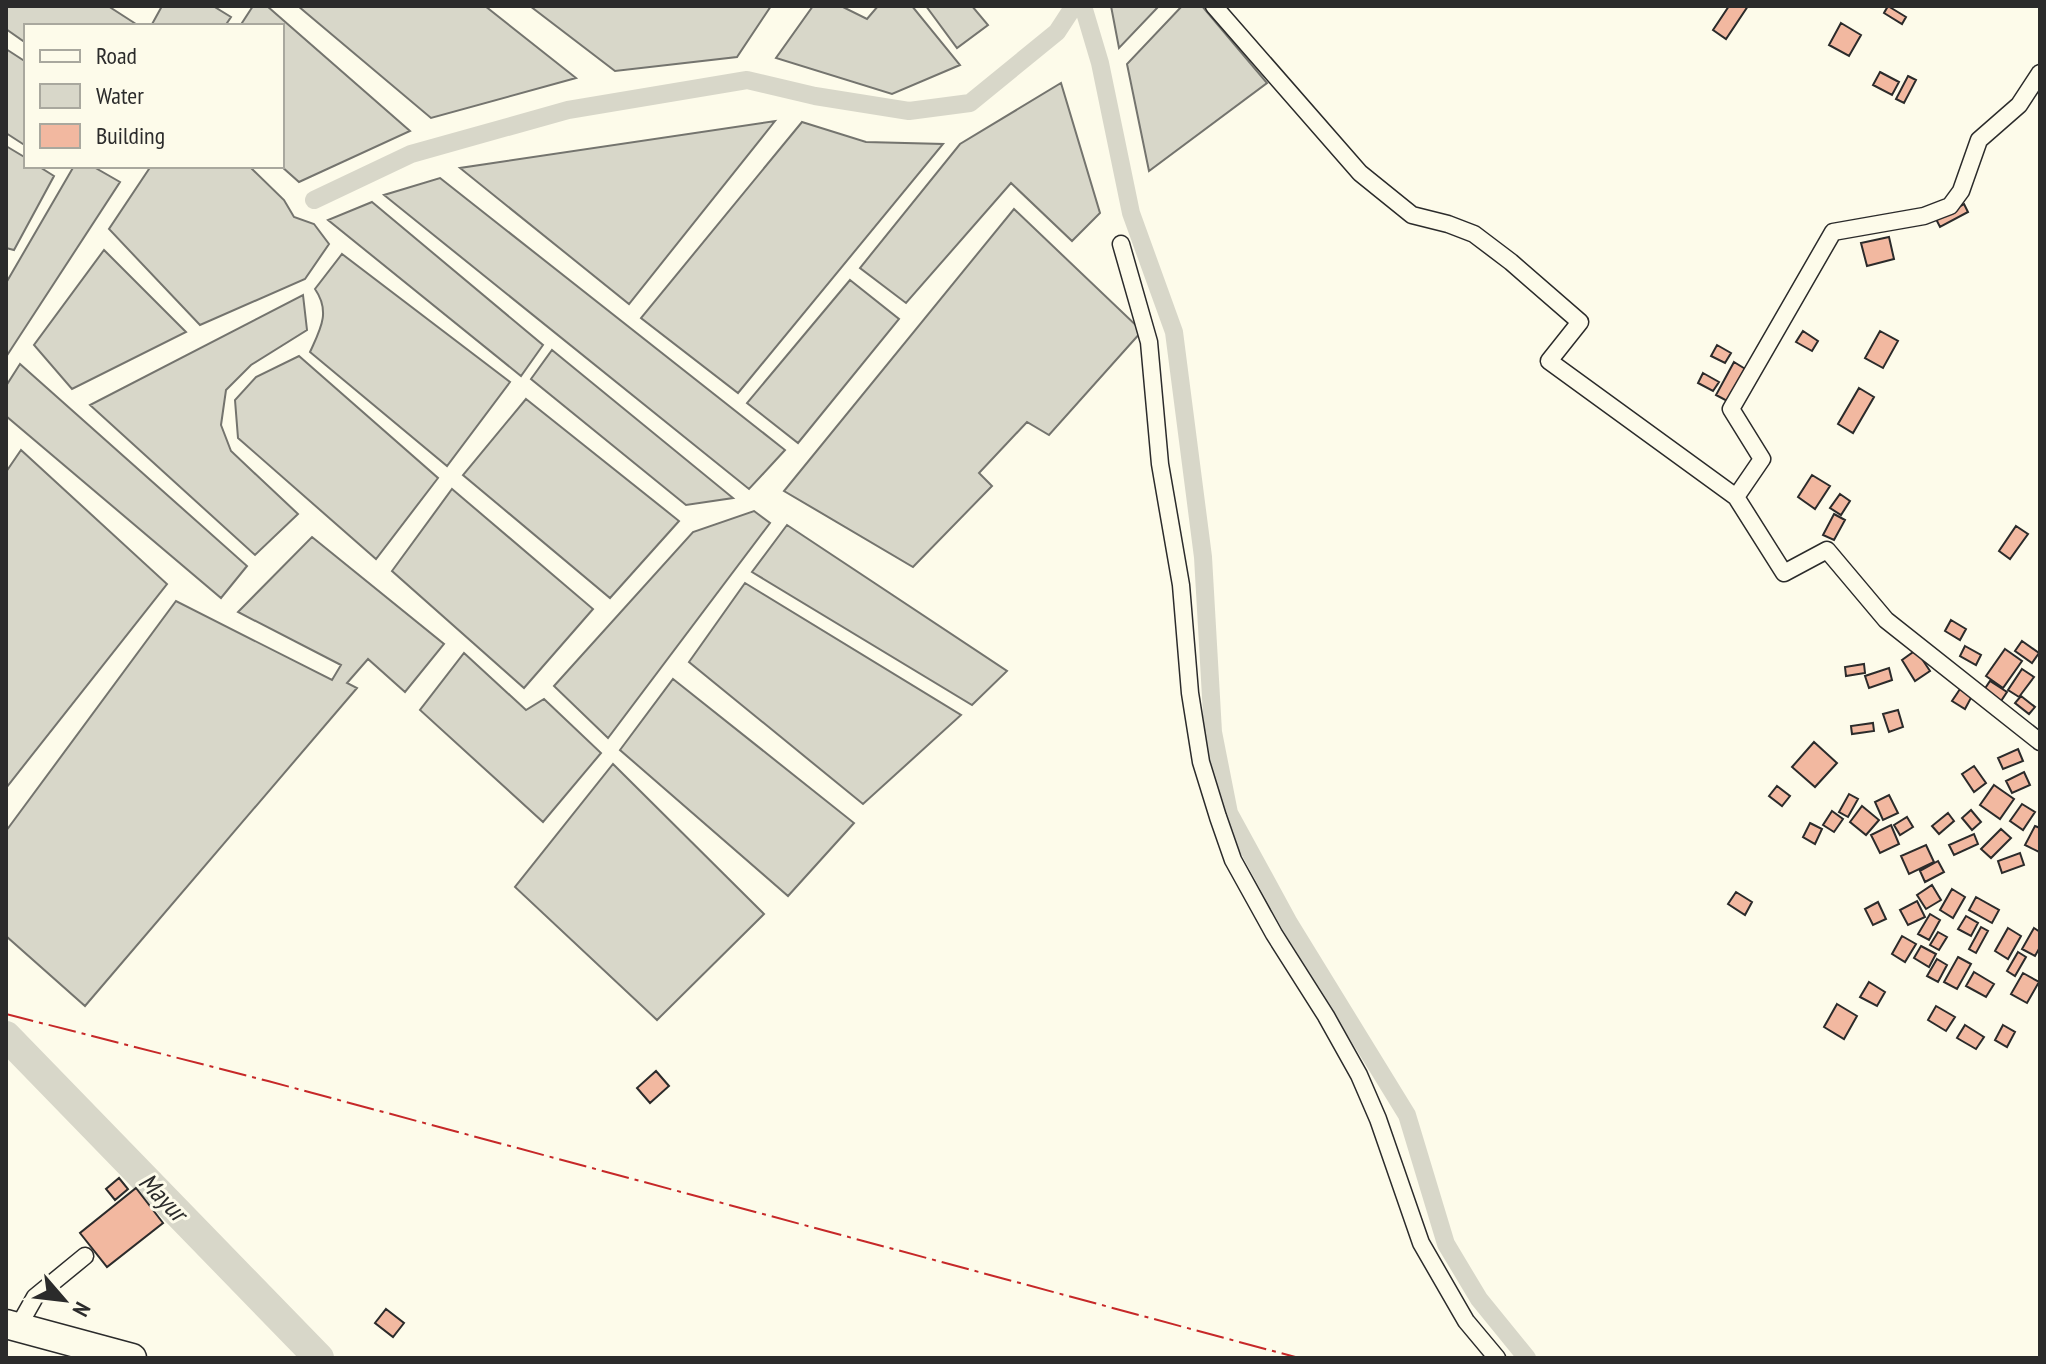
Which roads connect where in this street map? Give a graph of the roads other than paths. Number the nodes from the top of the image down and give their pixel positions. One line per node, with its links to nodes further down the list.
1 (1214, 6): 4 (street)
2 (2040, 73): 4 (street)
3 (1121, 244): 9 (street)
4 (1736, 497): 5 (street)
5 (2040, 742)
6 (85, 1256): 7 (street)
7 (12, 1326): 8 (highway)
8 (132, 1358)
9 (1497, 1358)

